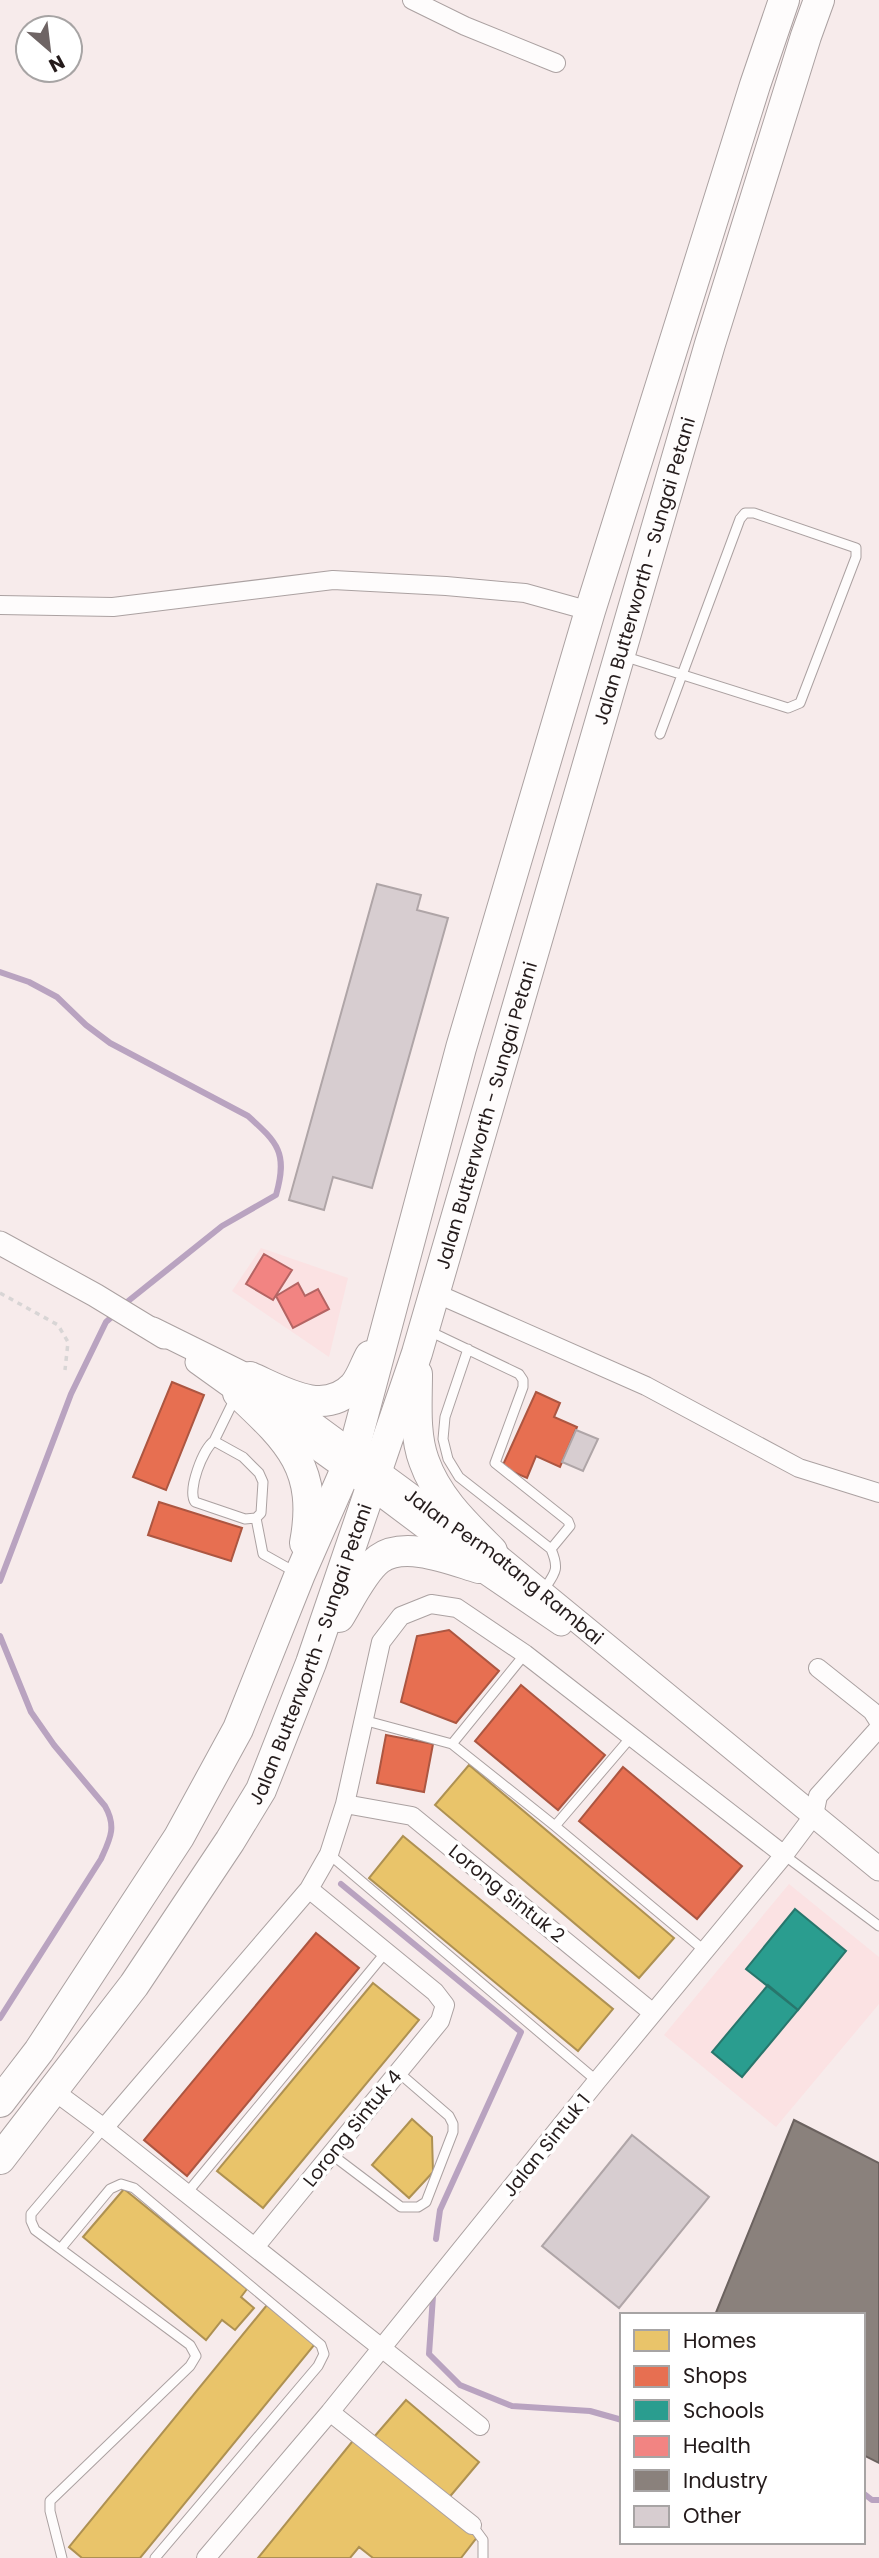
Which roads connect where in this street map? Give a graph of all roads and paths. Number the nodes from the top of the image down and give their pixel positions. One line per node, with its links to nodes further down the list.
1 (412, 0): 4 (street)
2 (784, 0): 6 (highway, Jalan Butterworth - Sungai Petani)
3 (819, 0): 7 (highway, Jalan Butterworth - Sungai Petani)
4 (556, 63)
5 (0, 605): 6 (street)
6 (579, 607): 13 (highway, Jalan Butterworth - Sungai Petani)
7 (632, 659): 8 (lane); 11 (highway, Jalan Butterworth - Sungai Petani)
8 (683, 674): 8 (lane); 9 (lane)
9 (660, 734)
10 (0, 1243): 17 (street, Jalan Permatang Rambai)
11 (433, 1292): 14 (highway, Jalan Butterworth - Sungai Petani); 21 (street)
12 (0, 1293): 16 (path)
13 (390, 1317): 17 (highway); 19 (highway, Jalan Butterworth - Sungai Petani)
14 (419, 1340): 15 (lane); 20 (highway, Jalan Butterworth - Sungai Petani); 24 (highway)
15 (468, 1349): 23 (lane); 23 (lane)
16 (65, 1370)
17 (244, 1385): 18 (lane); 19 (street, Jalan Permatang Rambai); 25 (highway)
18 (214, 1441): 22 (lane); 22 (lane)
19 (349, 1461): 20 (street, Jalan Permatang Rambai); 25 (highway, Jalan Butterworth - Sungai Petani)
20 (374, 1479): 24 (street, Jalan Permatang Rambai); 28 (highway, Jalan Butterworth - Sungai Petani)
21 (879, 1493)
22 (256, 1518): 25 (lane)
23 (551, 1549): 26 (lane)
24 (485, 1560): 26 (street, Jalan Permatang Rambai); 28 (highway); 30 (street, Jalan Permatang Rambai)
25 (300, 1574): 50 (highway, Jalan Butterworth - Sungai Petani)
26 (543, 1591): 30 (street, Jalan Permatang Rambai)
27 (524, 1654): 31 (street); 34 (street); 35 (lane)
28 (311, 1662): 49 (highway, Jalan Butterworth - Sungai Petani)
29 (818, 1668): 32 (street)
30 (652, 1684): 37 (street, Jalan Permatang Rambai)
31 (363, 1720): 35 (lane); 36 (street)
32 (879, 1722)
33 (879, 1728): 37 (street, Jalan Sintuk 1)
34 (632, 1736): 38 (lane); 40 (street)
35 (452, 1744): 38 (lane)
36 (345, 1804): 39 (street); 46 (street, Lorong Sintuk 2)
37 (814, 1815): 40 (street, Jalan Sintuk 1); 41 (street, Jalan Permatang Rambai)
38 (555, 1826): 44 (lane)
39 (330, 1854): 42 (street); 48 (lane)
40 (784, 1855): 43 (lane); 44 (street, Jalan Sintuk 1)
41 (879, 1869)
42 (309, 1889): 45 (street); 51 (street)
43 (879, 1926)
44 (705, 1951): 46 (street, Jalan Sintuk 1)
45 (386, 1952): 47 (street, Lorong Sintuk 4); 54 (lane)
46 (653, 2013): 48 (street, Jalan Sintuk 1)
47 (398, 2072): 52 (street, Lorong Sintuk 4); 52 (lane)
48 (597, 2081): 57 (street, Jalan Sintuk 1)
49 (54, 2091): 51 (street); 53 (highway, Jalan Butterworth - Sungai Petani)
50 (0, 2102)
51 (104, 2128): 54 (street); 56 (lane)
52 (331, 2154): 55 (street, Lorong Sintuk 4)
53 (0, 2159)
54 (187, 2193): 55 (street)
55 (255, 2247): 57 (street)
56 (61, 2248): 61 (lane); 62 (lane)
57 (382, 2348): 58 (street, Jalan Sintuk 1); 59 (street)
58 (330, 2412): 60 (street); 63 (street, Jalan Sintuk 1)
59 (480, 2426)
60 (472, 2525): 64 (lane)
61 (62, 2558)
62 (155, 2558)
63 (206, 2558)
64 (483, 2558)

